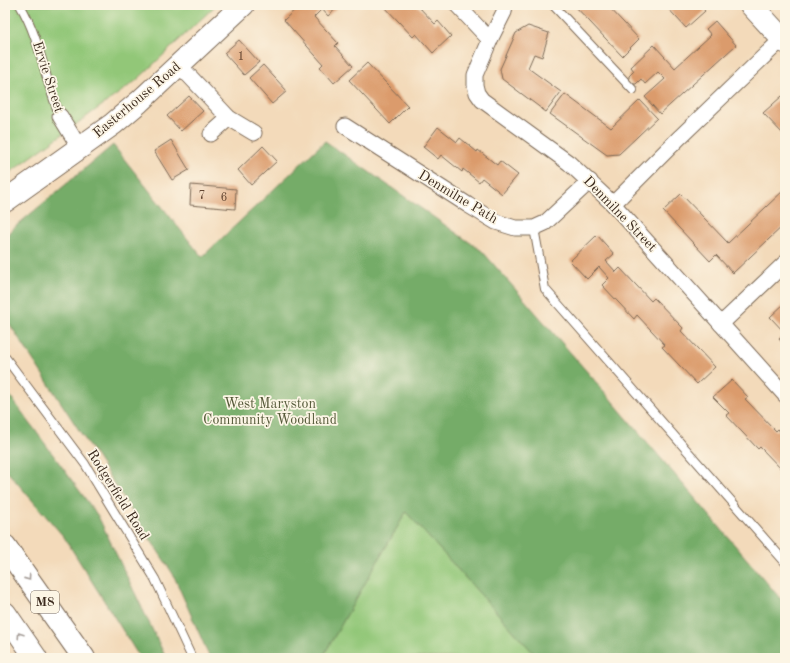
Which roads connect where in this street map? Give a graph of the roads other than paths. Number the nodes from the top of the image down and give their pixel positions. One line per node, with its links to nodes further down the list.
1 (20, 5): 11 (lane, Ervie Street)
2 (243, 5): 9 (main road, Easterhouse Road)
3 (456, 5): 7 (street)
4 (506, 5): 7 (street, Denmilne Street)
5 (553, 5): 10 (lane)
6 (751, 5): 8 (main road)
7 (490, 40): 17 (street, Denmilne Street)
8 (784, 40): 19 (street)
9 (179, 65): 12 (street); 16 (main road, Easterhouse Road)
10 (633, 90)
11 (60, 116): 16 (street, Ervie Street)
12 (229, 118): 14 (street); 15 (street)
13 (345, 126): 20 (street, Denmilne Path)
14 (254, 133)
15 (211, 134)
16 (79, 147): 18 (main road, Easterhouse Road)
17 (590, 181): 19 (street, Denmilne Street); 20 (street)
18 (5, 201)
19 (613, 204): 22 (street, Denmilne Street)
20 (534, 228): 26 (lane)
21 (785, 263): 22 (street)
22 (721, 324): 24 (street, Denmilne Street)
23 (5, 357): 30 (lane, Rodgerfield Road)
24 (785, 395)
25 (5, 546): 29 (main road, M8, one-way to 29)
26 (785, 562)
27 (5, 613): 28 (main road, one-way to 27)
28 (36, 658)
29 (84, 658)
30 (192, 658)

